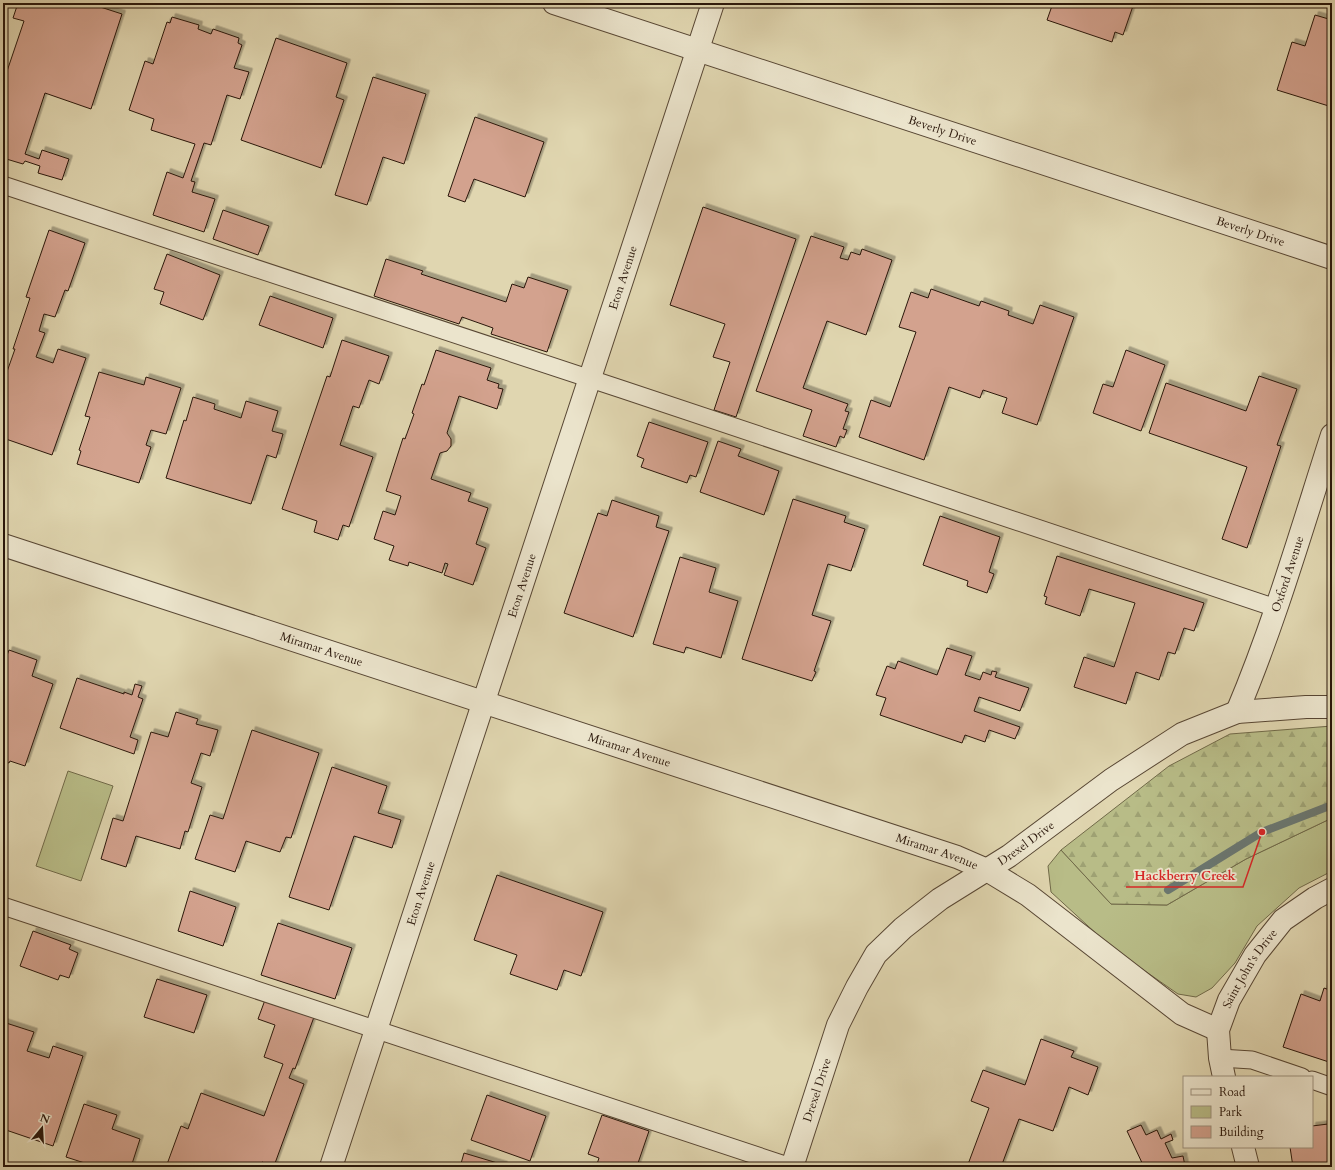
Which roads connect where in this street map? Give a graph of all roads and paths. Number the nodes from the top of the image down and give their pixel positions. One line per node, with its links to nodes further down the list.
1 (554, 3): 3 (street, Beverly Drive)
2 (712, 3): 3 (street, Eton Avenue)
3 (697, 50): 5 (street, Beverly Drive); 6 (street, Eton Avenue)
4 (3, 185): 6 (lane)
5 (1332, 258)
6 (589, 379): 9 (lane); 10 (street, Eton Avenue)
7 (1332, 435): 9 (street, Oxford Avenue)
8 (3, 545): 10 (street, Miramar Avenue)
9 (1276, 608): 12 (street, Oxford Avenue)
10 (484, 701): 13 (street, Miramar Avenue); 16 (street, Eton Avenue)
11 (1332, 707): 12 (street, Drexel Drive)
12 (1238, 712): 13 (street, Drexel Drive)
13 (987, 870): 17 (street, Miramar Avenue); 24 (street, Drexel Drive)
14 (1332, 889): 17 (street, Saint John's Drive)
15 (3, 906): 16 (lane)
16 (375, 1030): 23 (street, Eton Avenue); 24 (lane)
17 (1218, 1030): 18 (street, Saint John's Drive)
18 (1222, 1067): 19 (lane)
19 (1299, 1076)
20 (1313, 1080): 21 (lane)
21 (1332, 1087)
22 (1243, 1148): 25 (street)
23 (330, 1167)
24 (792, 1167)
25 (1248, 1167)

